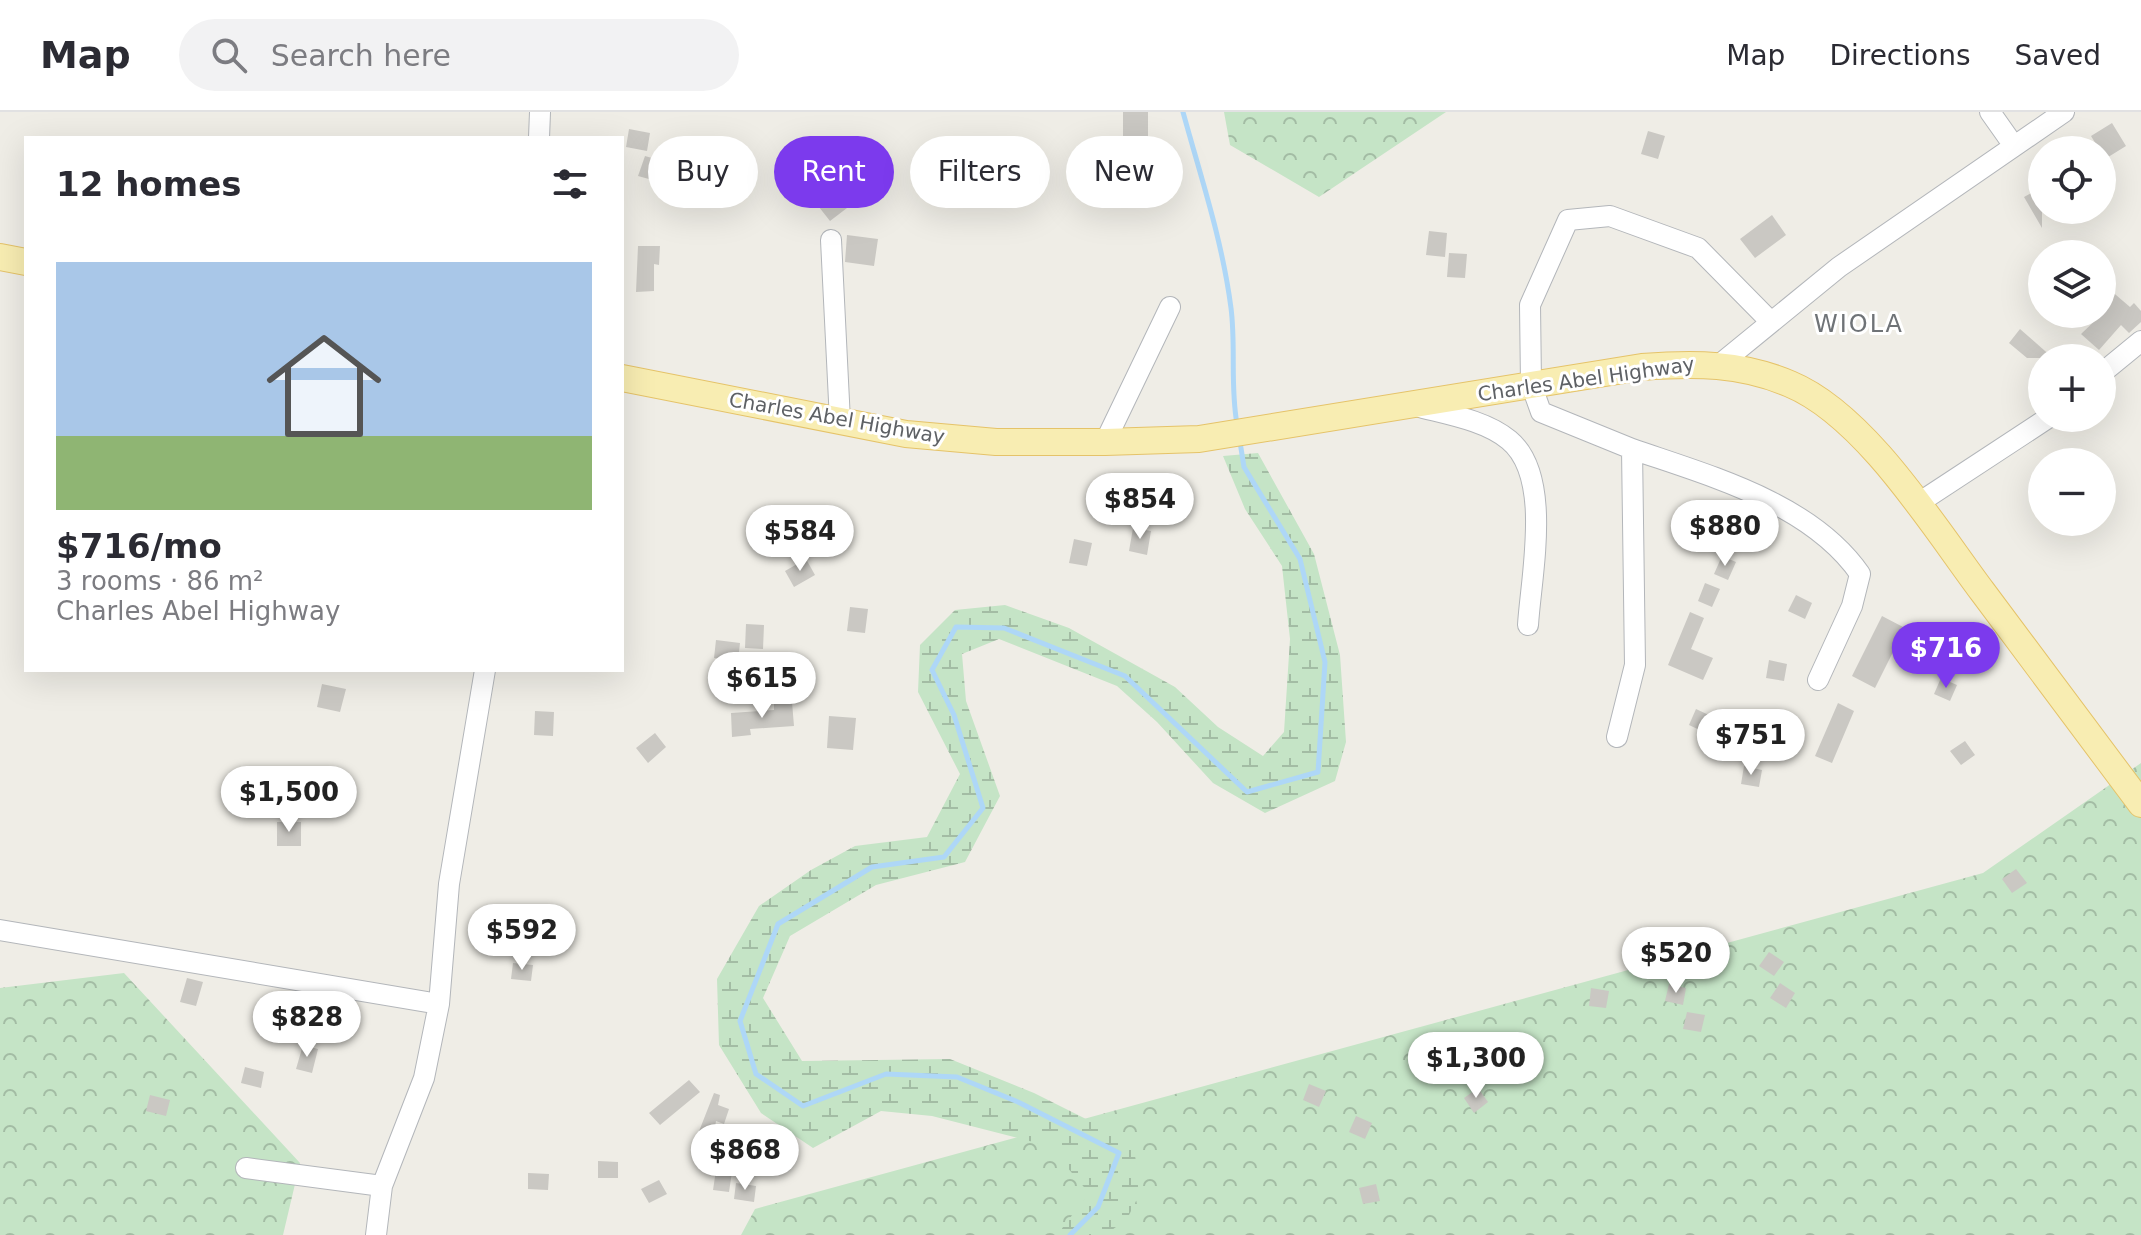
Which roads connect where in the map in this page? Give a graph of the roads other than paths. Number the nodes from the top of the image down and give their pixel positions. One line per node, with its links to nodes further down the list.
1 (540, 112): 4 (street)
2 (1990, 112): 5 (street)
3 (2064, 112): 5 (street)
4 (539, 136)
5 (2014, 146): 10 (street)
6 (831, 240): 17 (street)
7 (0, 257): 8 (main road)
8 (24, 262)
9 (1170, 307): 19 (street)
10 (1771, 322): 13 (street); 15 (street)
11 (2141, 341): 12 (street)
12 (2116, 362)
13 (1719, 365): 15 (main road, Charles Abel Highway); 21 (main road, Charles Abel Highway)
14 (624, 378): 17 (main road, Charles Abel Highway)
15 (1531, 384): 16 (main road, Charles Abel Highway); 20 (street)
16 (1416, 406): 19 (main road, Charles Abel Highway); 22 (street)
17 (840, 421): 19 (main road, Charles Abel Highway)
18 (2028, 431): 21 (street)
19 (1105, 442)
20 (1632, 449): 24 (street); 25 (street)
21 (1917, 504): 26 (main road, Charles Abel Highway)
22 (1528, 625)
23 (485, 672): 28 (street)
24 (1818, 680)
25 (1617, 737)
26 (2141, 804)
27 (0, 930): 28 (street)
28 (439, 1004): 30 (street)
29 (246, 1168): 30 (street)
30 (382, 1186): 31 (street)
31 (376, 1235)

